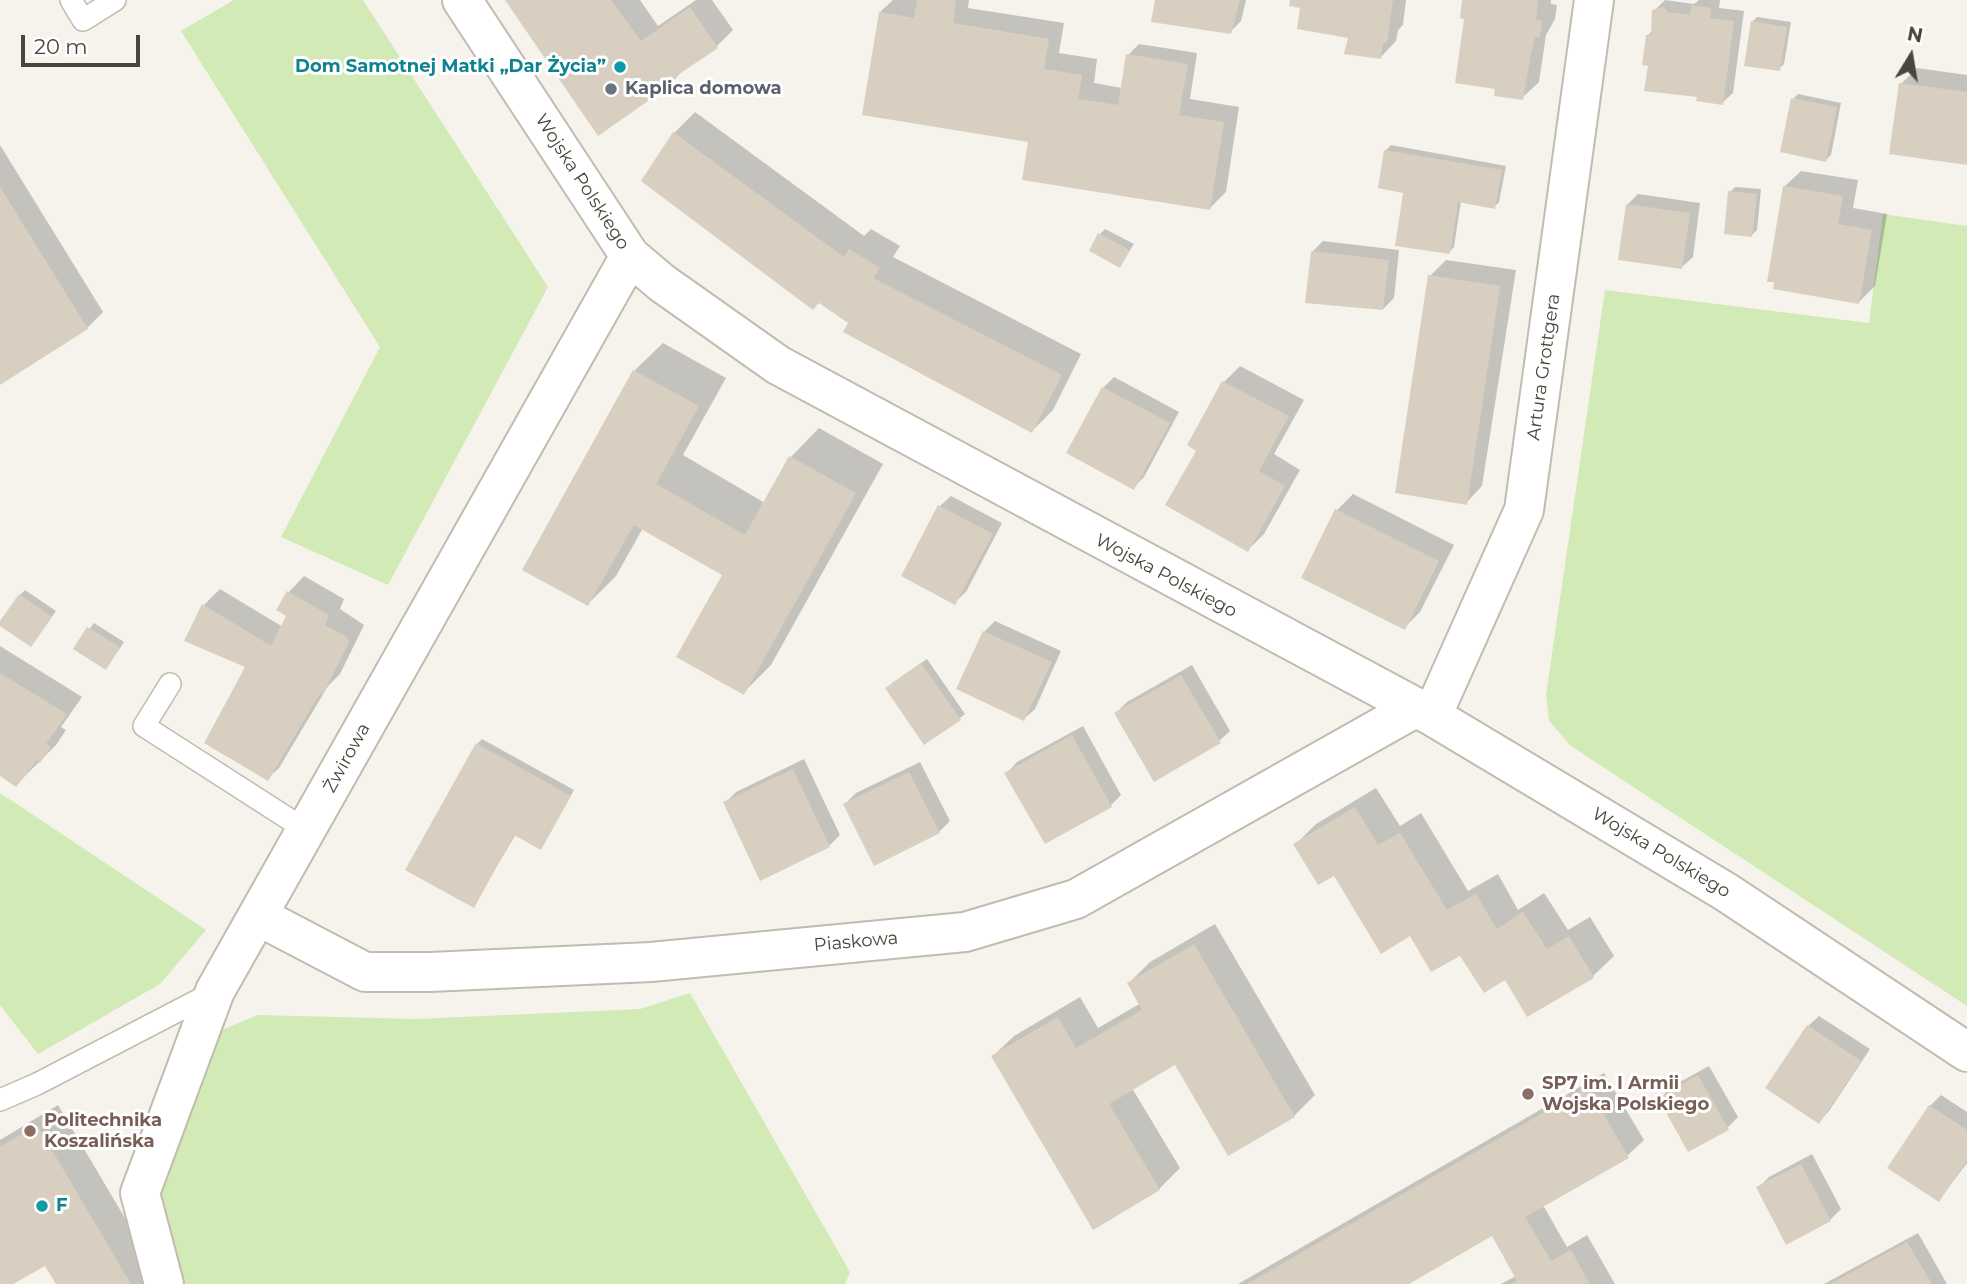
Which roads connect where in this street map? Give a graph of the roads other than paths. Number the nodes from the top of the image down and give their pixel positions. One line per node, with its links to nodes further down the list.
1 (71, 0): 2 (lane)
2 (115, 0)
3 (462, 0): 5 (street, Wojska Polskiego)
4 (1594, 0): 7 (street, Artura Grottgera)
5 (630, 256): 7 (street, Wojska Polskiego); 8 (street, Żwirowa)
6 (170, 684): 8 (lane)
7 (1423, 712): 9 (street, Piaskowa); 11 (street, Wojska Polskiego)
8 (306, 830): 9 (street, Żwirowa)
9 (258, 916): 10 (street, Żwirowa)
10 (215, 991): 12 (lane); 13 (street, Żwirowa)
11 (1967, 1052)
12 (0, 1100)
13 (164, 1284)

